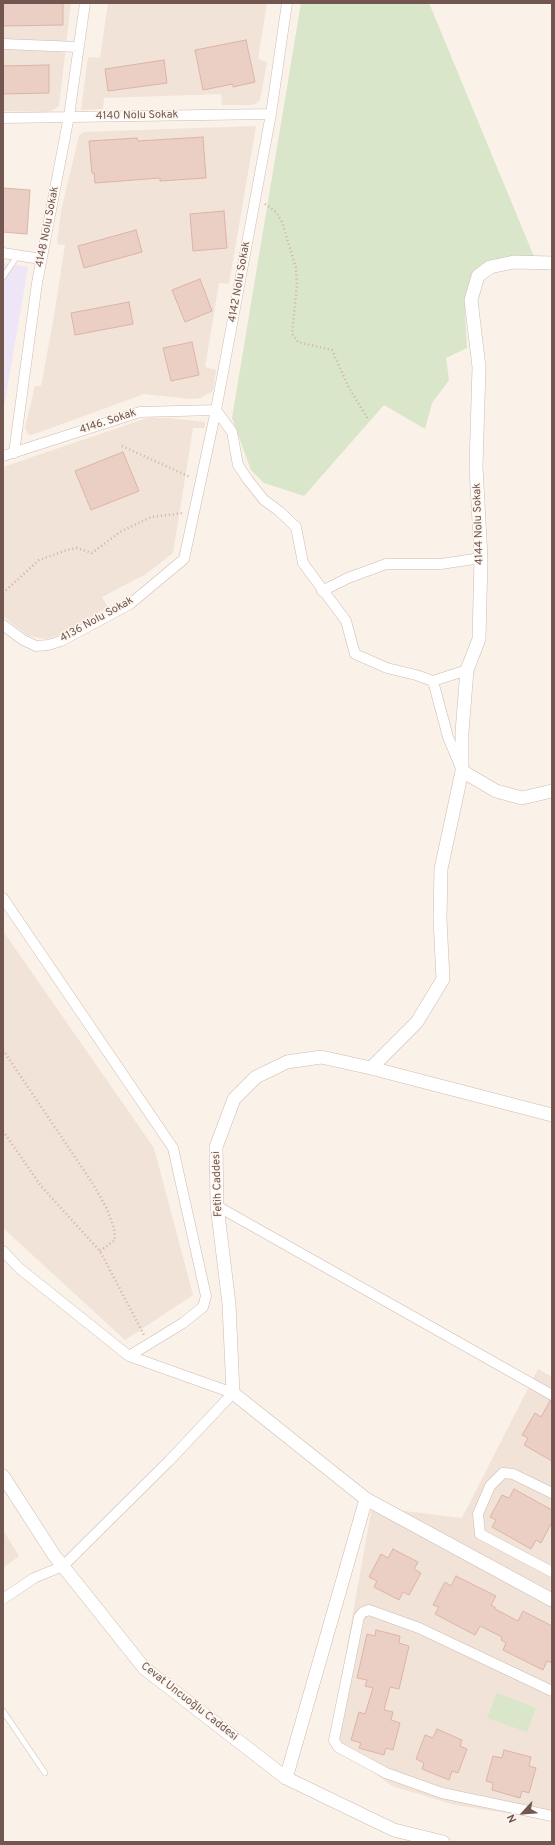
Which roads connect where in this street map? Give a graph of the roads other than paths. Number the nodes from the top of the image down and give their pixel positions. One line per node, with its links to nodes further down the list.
1 (85, 3): 4 (street, 4148 Nolu Sokak)
2 (287, 3): 5 (street, 4142 Nolu Sokak)
3 (3, 44): 4 (street)
4 (78, 47): 6 (street, 4148 Nolu Sokak)
5 (271, 114): 6 (street, 4140 Nolu Sokak); 13 (street, 4142 Nolu Sokak)
6 (69, 116): 7 (street, 4140 Nolu Sokak); 10 (street, 4148 Nolu Sokak)
7 (3, 118)
8 (3, 253): 9 (street)
9 (18, 255): 10 (street); 12 (lane)
10 (42, 259): 14 (street, 4148 Nolu Sokak)
11 (552, 263): 17 (street, 4144 Nolu Sokak)
12 (3, 277)
13 (216, 410): 14 (street, 4146. Sokak); 16 (street, 4142 Nolu Sokak); 18 (street)
14 (14, 452): 15 (street, 4146. Sokak)
15 (3, 456)
16 (184, 558): 19 (street, 4136 Nolu Sokak)
17 (481, 558): 18 (street); 20 (street, 4144 Nolu Sokak)
18 (322, 591): 21 (street)
19 (3, 624)
20 (467, 670): 21 (street); 22 (street, 4144 Nolu Sokak)
21 (432, 681): 22 (street)
22 (462, 771): 23 (street); 25 (street, 4144 Nolu Sokak)
23 (552, 791)
24 (3, 898): 29 (street)
25 (371, 1068): 26 (street, Fetih Caddesi); 27 (street, Fetih Caddesi)
26 (552, 1115)
27 (217, 1206): 30 (street, Fetih Caddesi); 31 (street)
28 (3, 1251): 29 (street)
29 (129, 1356): 30 (street)
30 (233, 1393): 34 (street); 35 (street)
31 (552, 1395)
32 (3, 1476): 35 (street, Cevat Uncuoğlu Caddesi)
33 (552, 1493): 36 (street)
34 (366, 1499): 38 (street); 42 (street)
35 (62, 1566): 37 (street); 42 (street, Cevat Uncuoğlu Caddesi)
36 (552, 1572)
37 (3, 1599)
38 (552, 1600)
39 (552, 1691): 43 (street)
40 (3, 1711): 41 (lane)
41 (45, 1773)
42 (286, 1778): 44 (street, Cevat Uncuoğlu Caddesi)
43 (552, 1816)
44 (436, 1841)

